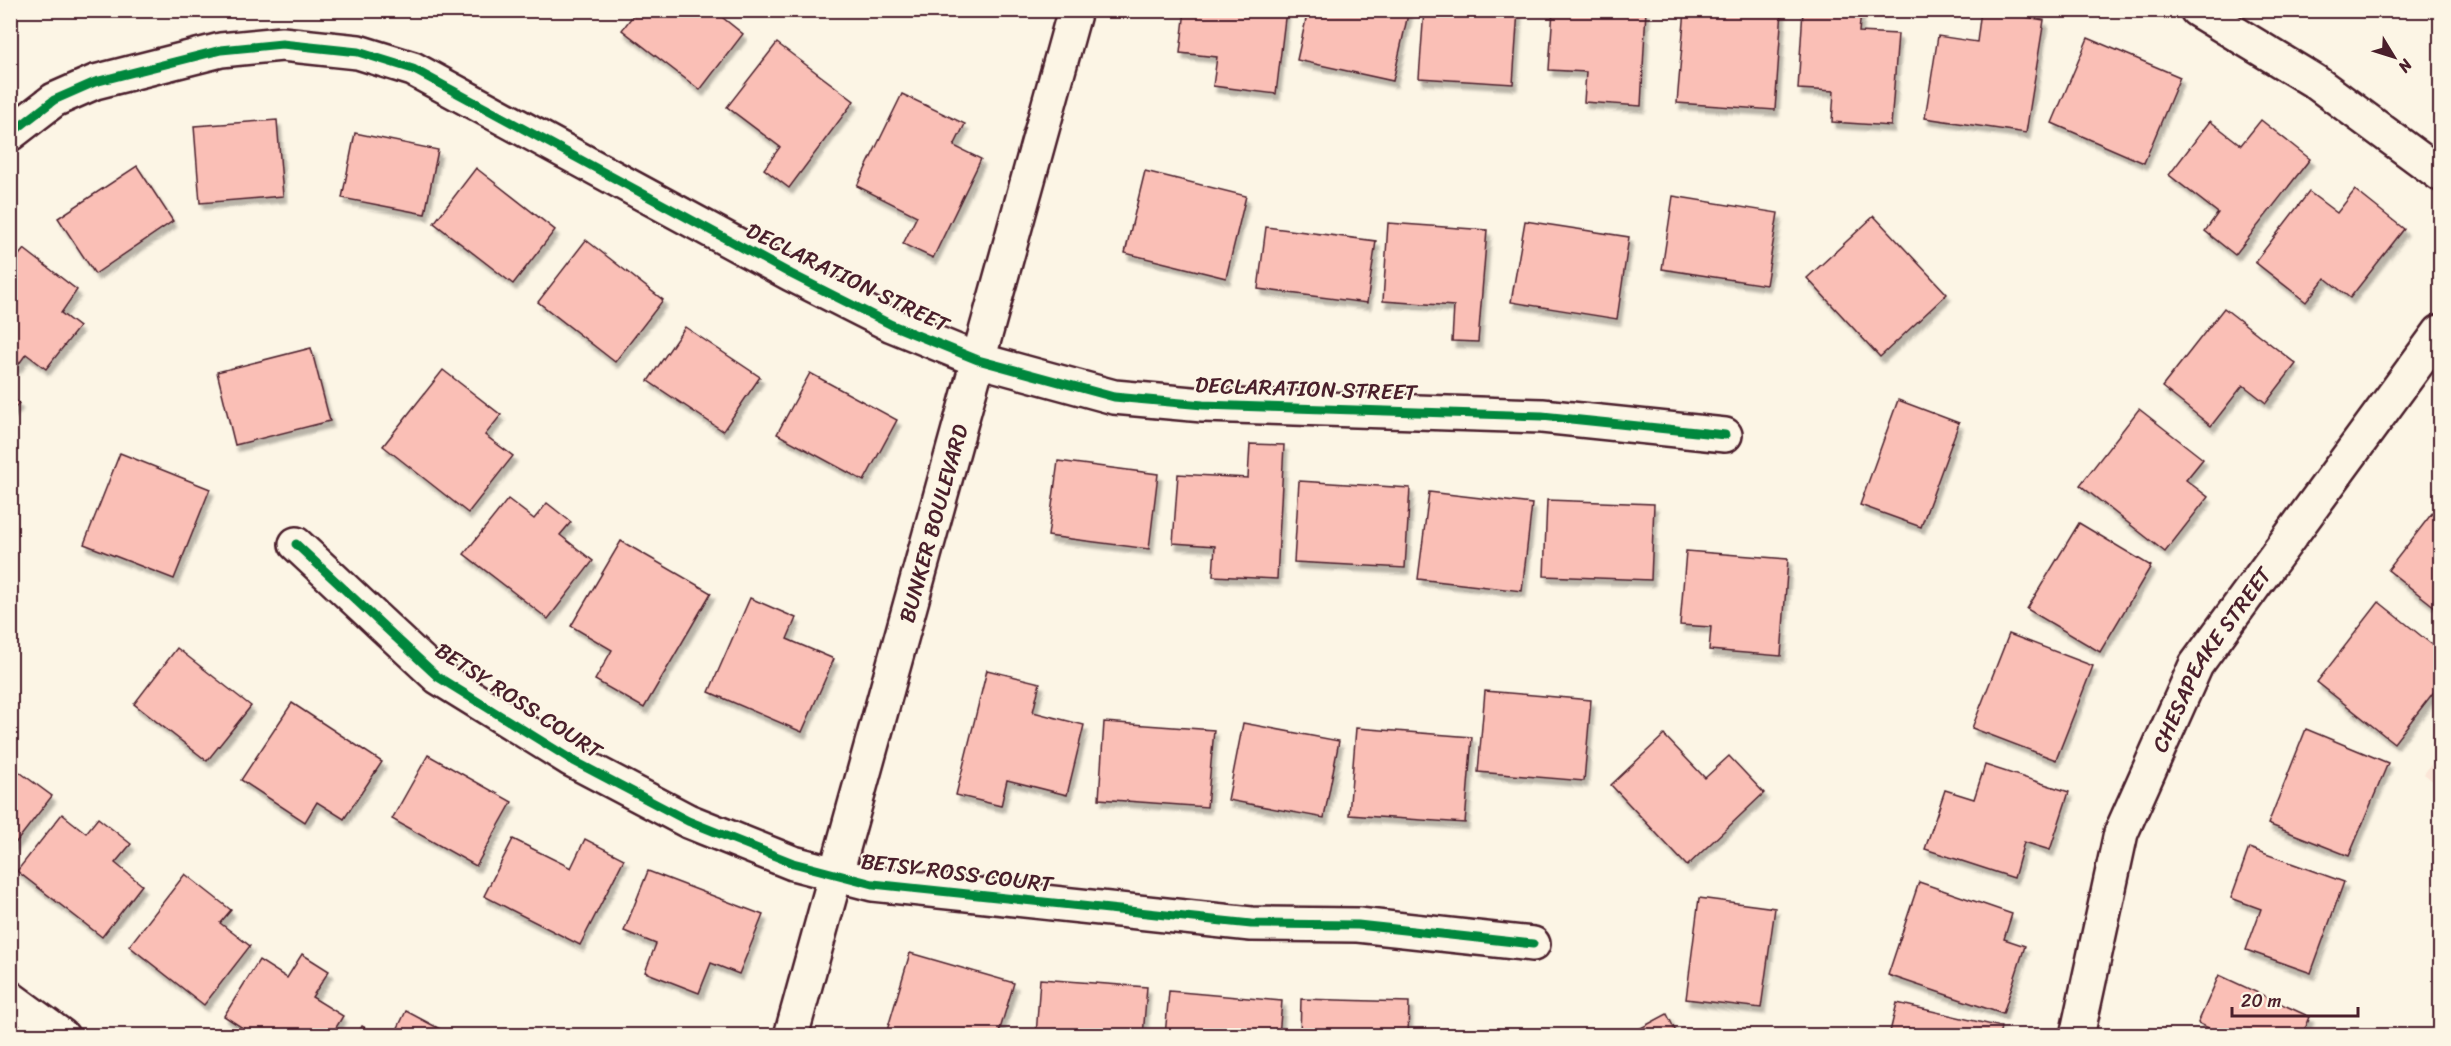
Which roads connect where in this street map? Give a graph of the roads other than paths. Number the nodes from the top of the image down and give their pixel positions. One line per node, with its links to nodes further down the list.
1 (1075, 10): 6 (street, BUNKER BOULEVARD)
2 (2196, 10): 4 (street)
3 (10, 134): 6 (street, DECLARATION STREET)
4 (2440, 174)
5 (2440, 332): 14 (street, CHESAPEAKE STREET)
6 (978, 360): 7 (street, DECLARATION STREET); 9 (street, BUNKER BOULEVARD)
7 (1725, 435)
8 (296, 544): 9 (street, BETSY ROSS COURT)
9 (836, 874): 10 (street, BETSY ROSS COURT); 13 (street, BUNKER BOULEVARD)
10 (1533, 944)
11 (10, 999): 12 (street)
12 (62, 1035)
13 (791, 1035)
14 (2077, 1035)

